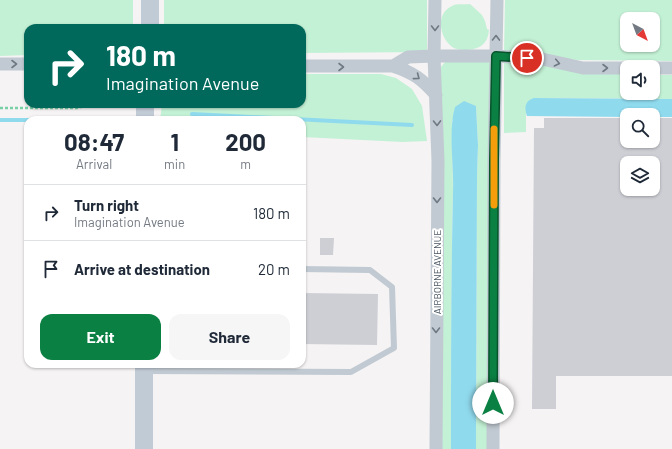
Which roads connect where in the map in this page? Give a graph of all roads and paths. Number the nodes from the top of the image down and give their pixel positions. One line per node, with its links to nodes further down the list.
1 (139, 0): 5 (street)
2 (150, 0): 6 (street)
3 (435, 0): 7 (street, AIRBORNE AVENUE, one-way to 7)
4 (497, 0): 8 (street, one-way to 4)
5 (139, 24)
6 (150, 24)
7 (434, 56): 8 (street); 12 (street); 16 (street, AIRBORNE AVENUE)
8 (496, 56): 13 (street, one-way to 13); 25 (street)
9 (0, 64): 10 (street, one-way to 10)
10 (24, 64)
11 (306, 66): 12 (street, one-way to 12)
12 (393, 66): 16 (street, one-way to 16)
13 (620, 68)
14 (660, 68): 15 (street)
15 (672, 68)
16 (436, 94): 24 (street, AIRBORNE AVENUE, one-way to 24)
17 (0, 108): 18 (path)
18 (24, 108)
19 (24, 108): 20 (path)
20 (77, 108)
21 (306, 269): 22 (lane)
22 (144, 368): 23 (street)
23 (144, 449)
24 (436, 449)
25 (493, 449)

